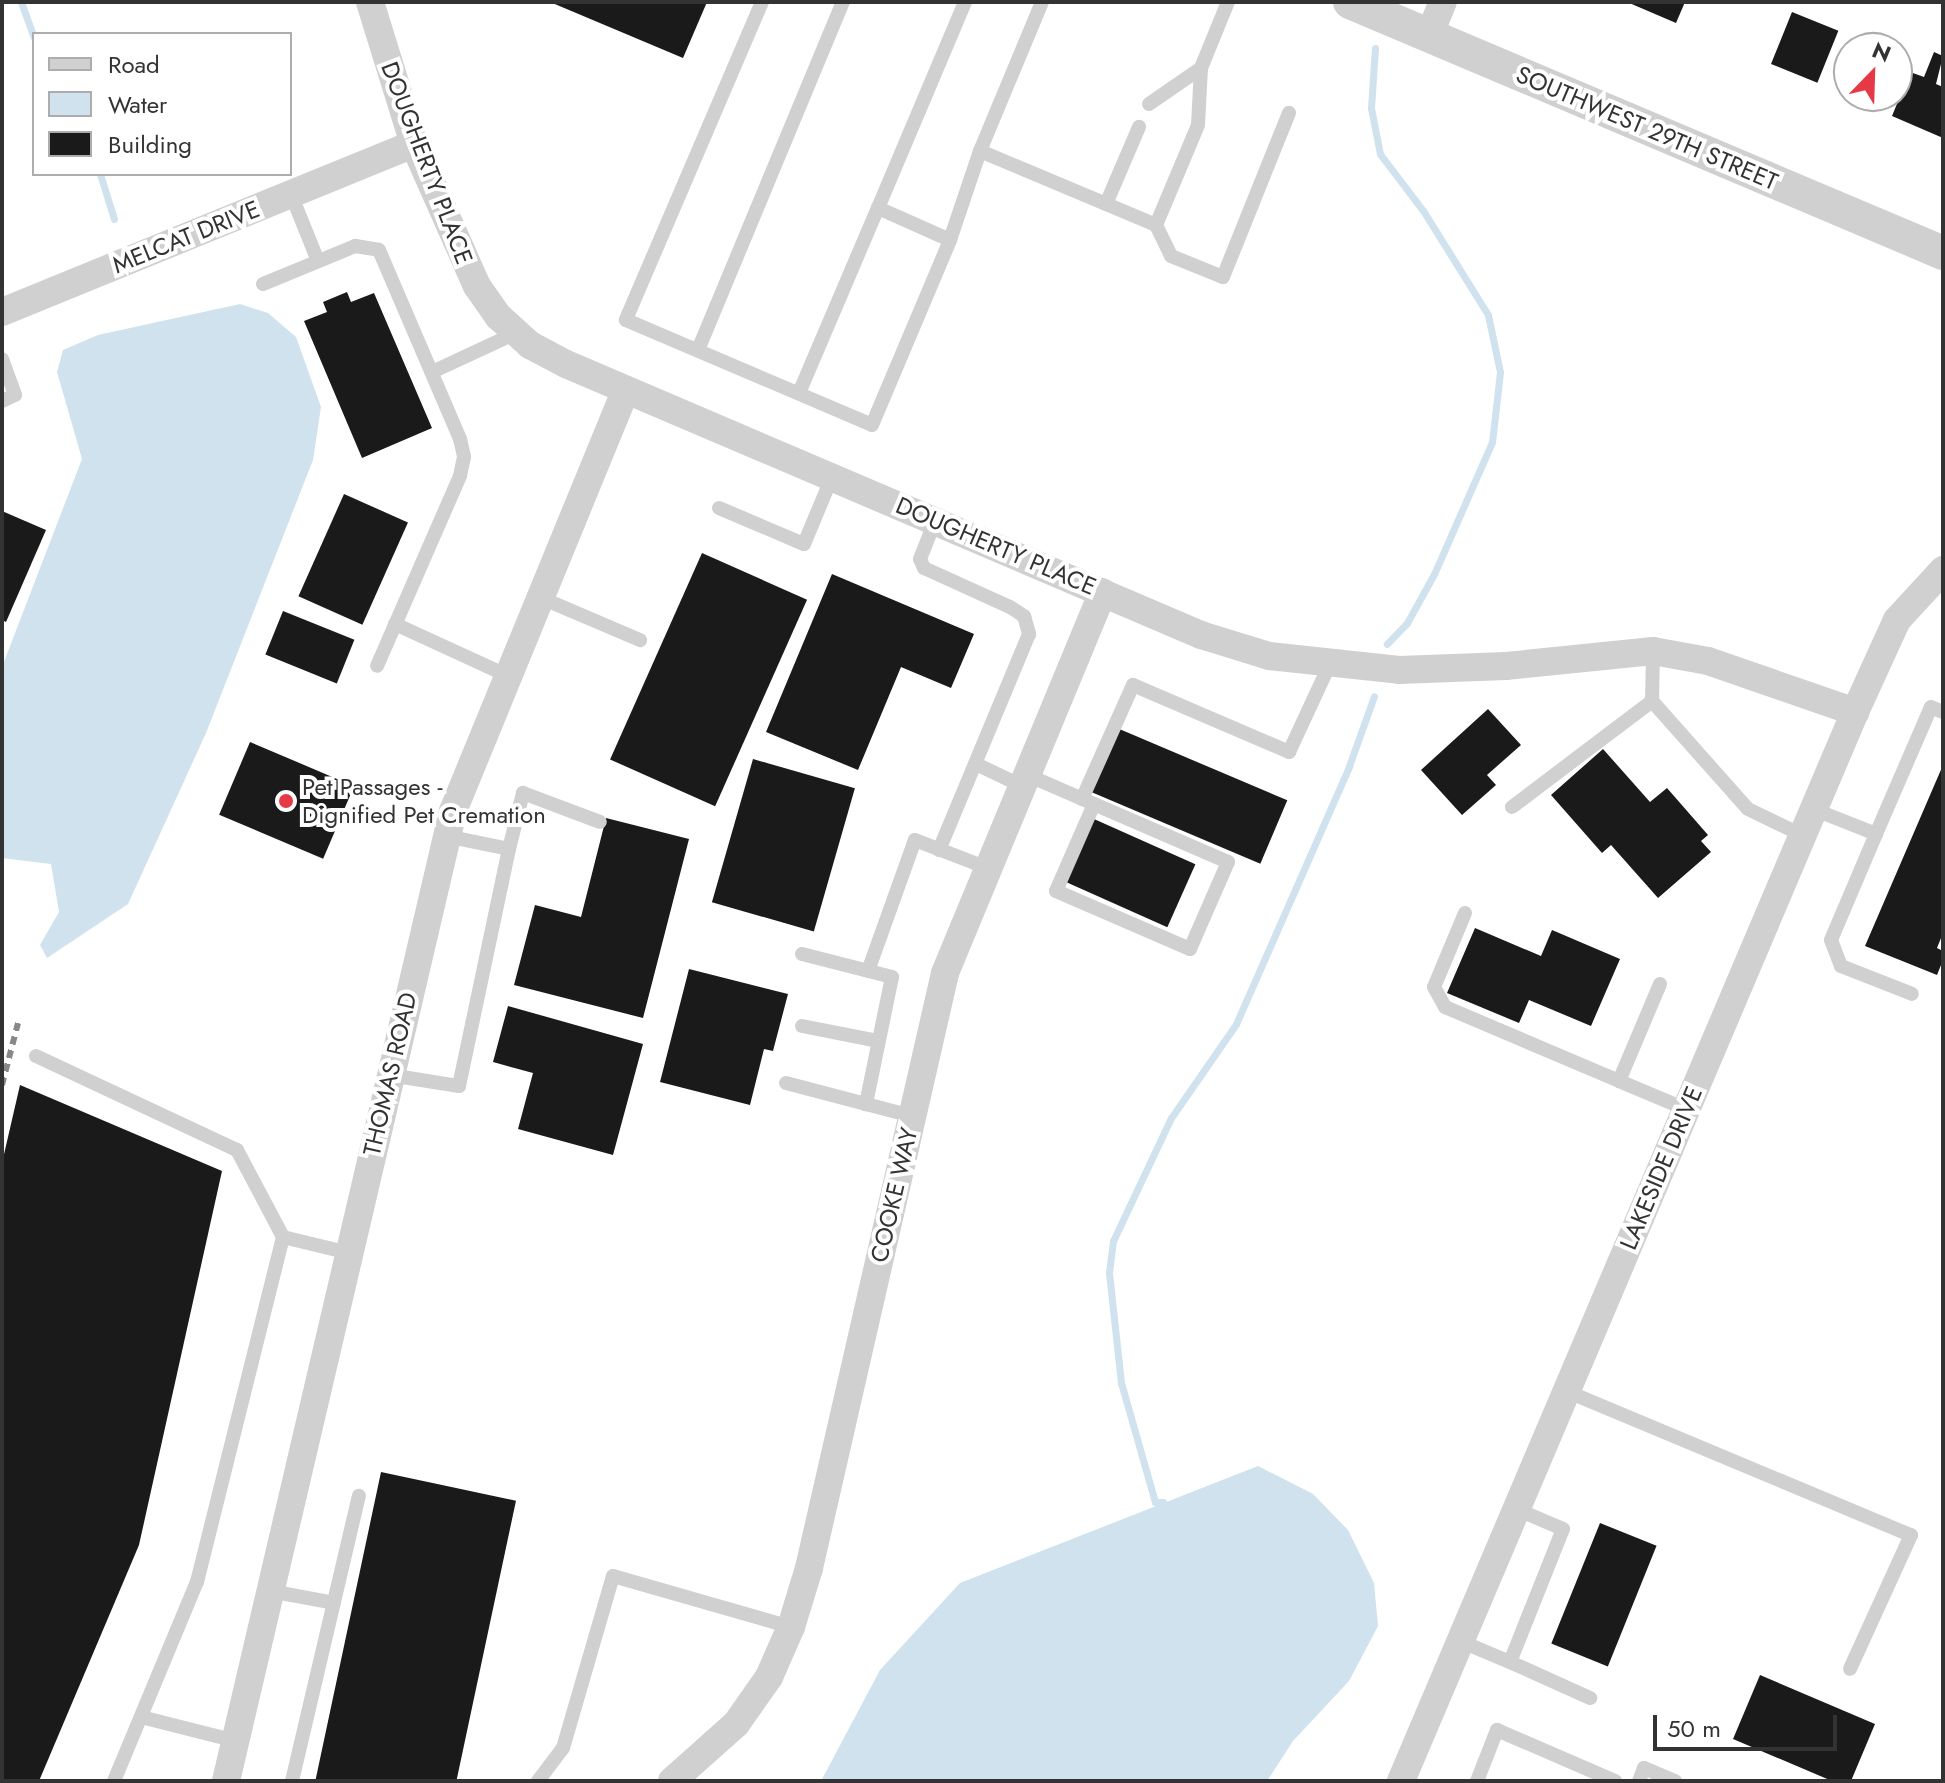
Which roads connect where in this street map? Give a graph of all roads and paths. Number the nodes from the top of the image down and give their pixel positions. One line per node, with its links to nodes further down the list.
1 (370, 2): 14 (street, DOUGHERTY PLACE)
2 (762, 2): 26 (lane)
3 (843, 2): 26 (lane)
4 (965, 2): 18 (lane)
5 (1042, 2): 15 (lane)
6 (1228, 2): 10 (lane)
7 (1350, 2): 9 (street, SOUTHWEST 29TH STREET)
8 (1443, 2): 9 (street)
9 (1429, 36): 21 (street, SOUTHWEST 29TH STREET)
10 (1201, 68): 11 (lane); 19 (lane)
11 (1149, 104)
12 (1289, 113): 19 (lane)
13 (1139, 127): 17 (lane)
14 (414, 144): 16 (street, MELCAT DRIVE); 25 (street, DOUGHERTY PLACE)
15 (980, 151): 17 (lane); 20 (lane)
16 (291, 194): 22 (lane); 24 (street, MELCAT DRIVE)
17 (1106, 204): 19 (lane)
18 (878, 208): 20 (lane); 30 (lane)
19 (1156, 225)
20 (950, 240): 30 (lane)
21 (1943, 253)
22 (318, 261): 23 (lane); 28 (lane)
23 (263, 284)
24 (2, 312)
25 (516, 333): 28 (lane); 29 (street, DOUGHERTY PLACE)
26 (698, 350): 30 (lane)
27 (2, 359): 31 (lane)
28 (432, 372): 38 (lane)
29 (626, 390): 32 (street, DOUGHERTY PLACE); 37 (street, THOMAS ROAD)
30 (799, 393)
31 (2, 401)
32 (832, 477): 33 (lane); 34 (street, DOUGHERTY PLACE)
33 (719, 508)
34 (935, 521): 36 (street, DOUGHERTY PLACE); 47 (lane)
35 (1943, 570): 45 (street, LAKESIDE DRIVE)
36 (1103, 592): 42 (street, DOUGHERTY PLACE); 48 (street, COOKE WAY)
37 (539, 597): 39 (lane); 43 (street, THOMAS ROAD)
38 (395, 624): 41 (lane); 43 (lane)
39 (640, 640)
40 (1653, 651): 42 (street, DOUGHERTY PLACE); 44 (lane); 45 (street, DOUGHERTY PLACE)
41 (377, 666)
42 (1329, 666): 49 (lane)
43 (506, 675): 55 (street, THOMAS ROAD)
44 (1652, 701): 50 (lane); 54 (lane)
45 (1855, 712): 51 (street, LAKESIDE DRIVE)
46 (1943, 712): 53 (lane)
47 (976, 764): 48 (lane); 57 (lane)
48 (1022, 779): 49 (lane); 58 (street, COOKE WAY)
49 (1088, 801): 49 (lane)
50 (1512, 807)
51 (1813, 809): 53 (lane); 54 (street, LAKESIDE DRIVE)
52 (600, 822): 56 (lane)
53 (1876, 834): 63 (lane)
54 (1802, 835): 71 (street, LAKESIDE DRIVE)
55 (446, 836): 56 (lane); 67 (street, THOMAS ROAD)
56 (509, 849): 67 (lane)
57 (939, 850): 58 (lane); 61 (lane)
58 (985, 867): 72 (street, COOKE WAY)
59 (1465, 913): 68 (lane)
60 (802, 954): 61 (lane)
61 (868, 971): 65 (lane)
62 (1660, 984): 68 (lane)
63 (1912, 994)
64 (802, 1026): 65 (lane)
65 (878, 1041): 70 (lane)
66 (36, 1056): 73 (lane)
67 (390, 1075): 74 (street, THOMAS ROAD)
68 (1619, 1081): 71 (lane)
69 (786, 1083): 70 (lane)
70 (866, 1104): 72 (lane)
71 (1686, 1109): 75 (street, LAKESIDE DRIVE)
72 (912, 1116): 80 (street, COOKE WAY)
73 (283, 1237): 74 (lane); 85 (lane)
74 (349, 1253): 78 (street, THOMAS ROAD)
75 (1566, 1391): 77 (street, LAKESIDE DRIVE); 83 (lane)
76 (359, 1496): 79 (lane)
77 (1516, 1509): 81 (street, LAKESIDE DRIVE); 82 (lane)
78 (270, 1591): 79 (lane); 86 (street, THOMAS ROAD)
79 (334, 1603): 89 (lane)
80 (791, 1627): 90 (lane); 91 (street, COOKE WAY)
81 (1460, 1641): 82 (lane); 92 (street, LAKESIDE DRIVE)
82 (1510, 1662): 84 (lane)
83 (1850, 1669)
84 (1590, 1698)
85 (141, 1717): 86 (lane); 87 (lane)
86 (236, 1741): 88 (street, THOMAS ROAD)
87 (114, 1781)
88 (226, 1781)
89 (292, 1781)
90 (538, 1781)
91 (672, 1781)
92 (1401, 1781)
93 (1477, 1781): 94 (lane)
94 (1615, 1781)
95 (1639, 1781): 96 (lane)
96 (1675, 1781)

